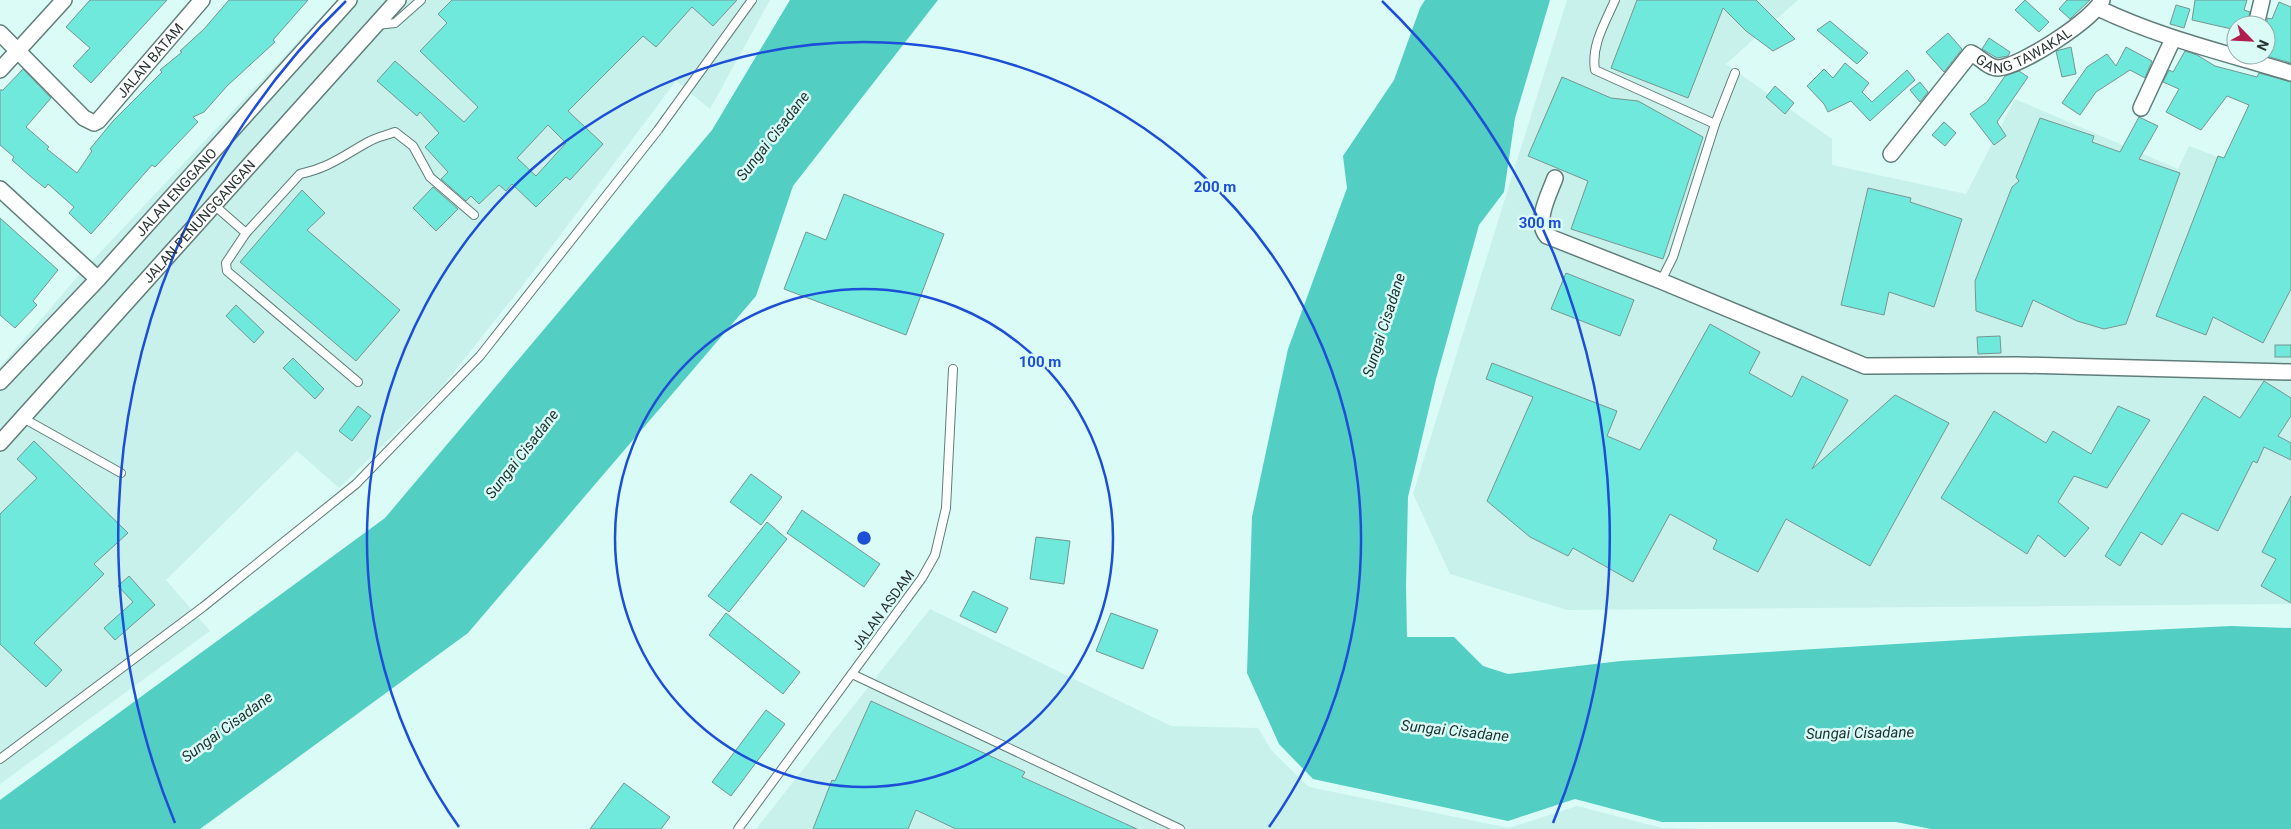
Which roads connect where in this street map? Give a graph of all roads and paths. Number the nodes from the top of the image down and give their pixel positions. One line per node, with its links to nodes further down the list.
1 (64, 0): 14 (street)
2 (202, 0): 14 (street, JALAN BATAM)
3 (349, 0): 28 (street, JALAN ENGGANO)
4 (398, 0): 11 (street, JALAN PENUNGGANGAN)
5 (421, 0): 11 (lane)
6 (752, 0): 38 (lane)
7 (1615, 0): 21 (lane)
8 (2262, 0): 10 (street)
9 (2100, 4): 13 (street); 22 (street, GANG TAWAKAL)
10 (2258, 15)
11 (375, 25): 25 (street, JALAN PENUNGGANGAN)
12 (0, 33): 14 (street)
13 (2173, 39): 15 (street); 20 (street)
14 (18, 50): 17 (street)
15 (2226, 52)
16 (2268, 65): 19 (street)
17 (0, 70)
18 (1735, 73): 21 (lane)
19 (2291, 73)
20 (2141, 108)
21 (1715, 124): 29 (lane)
22 (1892, 154)
23 (1555, 178): 29 (street)
24 (0, 189): 28 (street)
25 (214, 205): 27 (lane); 34 (street, JALAN PENUNGGANGAN)
26 (474, 215): 27 (lane)
27 (246, 233): 33 (lane)
28 (98, 279): 32 (street, JALAN ENGGANO)
29 (1661, 281): 31 (street)
30 (953, 369): 37 (lane, JALAN ASDAM)
31 (2291, 372)
32 (0, 382)
33 (358, 382)
34 (23, 418): 35 (street, JALAN PENUNGGANGAN); 36 (lane)
35 (0, 443)
36 (121, 473)
37 (852, 674): 39 (lane, JALAN ASDAM); 40 (lane)
38 (0, 759)
39 (738, 829)
40 (1180, 829)

